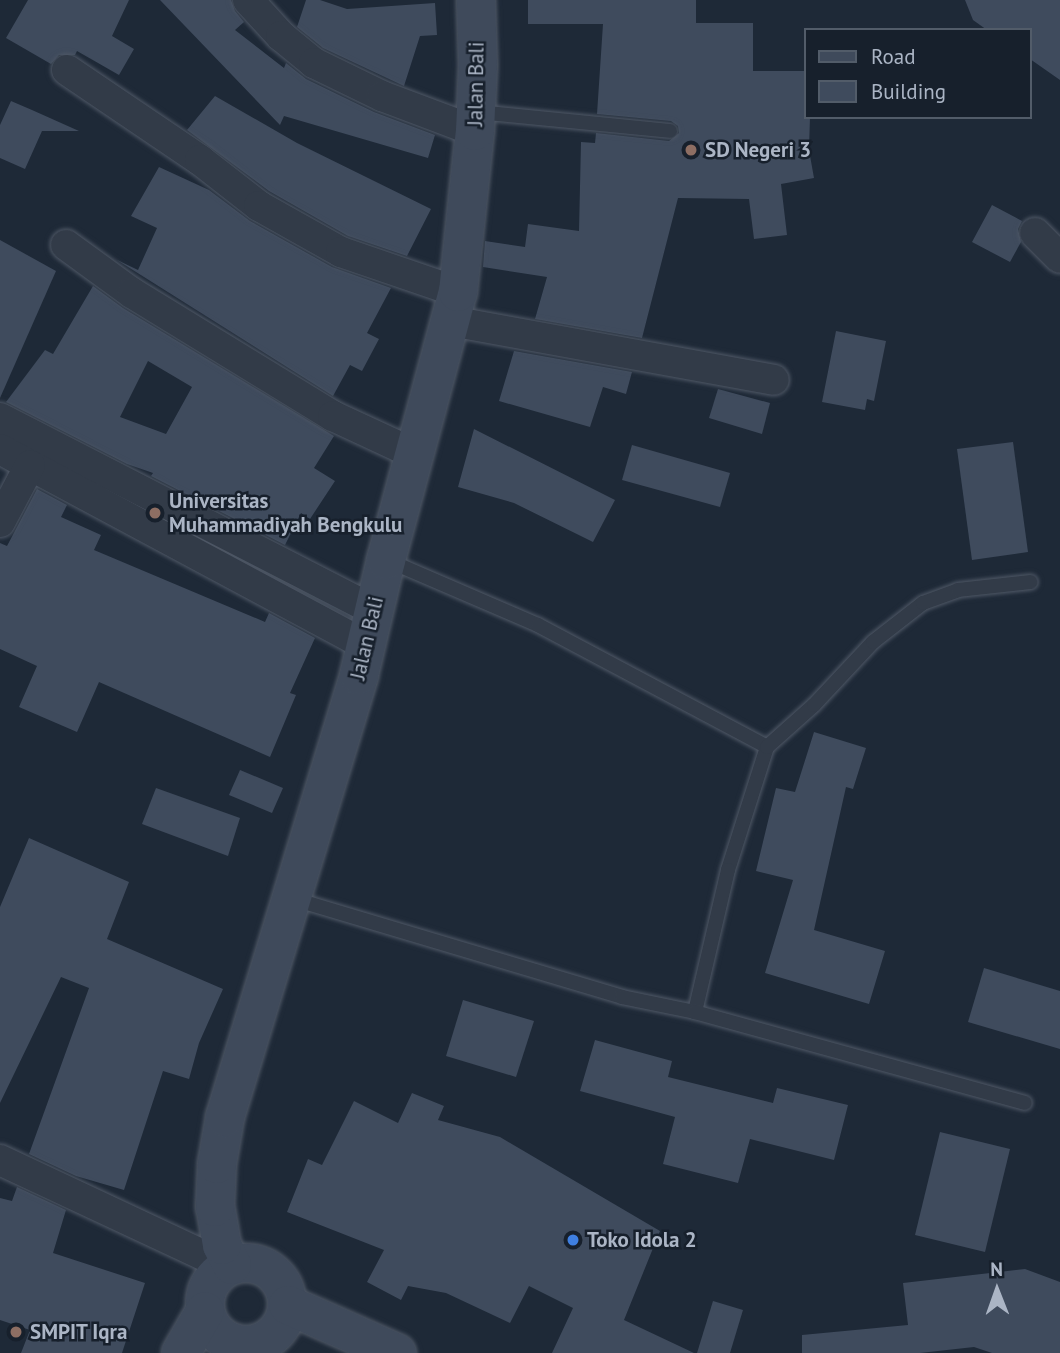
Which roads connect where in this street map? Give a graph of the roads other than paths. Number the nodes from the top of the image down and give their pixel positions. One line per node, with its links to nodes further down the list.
1 (248, 0): 4 (street)
2 (476, 0): 4 (street, Jalan Bali)
3 (67, 70): 9 (street)
4 (476, 122): 5 (lane); 9 (street, Jalan Bali)
5 (670, 131)
6 (1035, 233): 8 (street)
7 (66, 245): 13 (street)
8 (1060, 258)
9 (454, 306): 10 (street); 13 (street, Jalan Bali)
10 (774, 380)
11 (0, 418): 18 (street)
12 (0, 449): 14 (street)
13 (415, 454): 16 (street, Jalan Bali)
14 (30, 465): 15 (street); 18 (street)
15 (0, 522)
16 (386, 560): 18 (street, Jalan Bali); 19 (lane)
17 (1031, 582): 19 (lane)
18 (369, 627): 20 (street, Jalan Bali)
19 (767, 747): 21 (lane)
20 (293, 898): 21 (lane); 24 (street, Jalan Bali)
21 (695, 1012): 22 (lane)
22 (1025, 1103)
23 (0, 1160): 24 (street)
24 (230, 1266): 25 (street); 26 (street)
25 (288, 1305): 27 (street); 29 (street)
26 (205, 1311): 27 (street); 28 (street)
27 (244, 1349)
28 (181, 1353)
29 (397, 1353)

